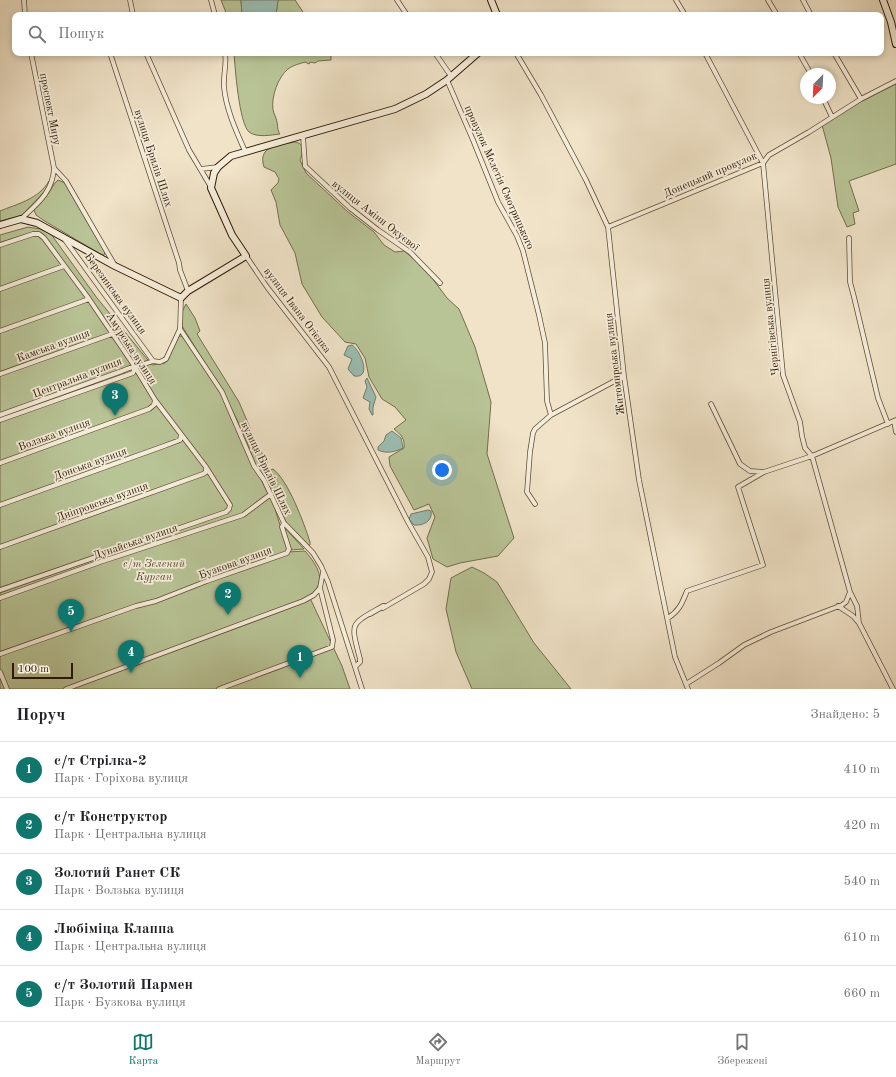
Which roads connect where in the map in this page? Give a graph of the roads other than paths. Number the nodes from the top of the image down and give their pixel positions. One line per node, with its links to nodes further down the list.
1 (24, 0): 10 (street)
2 (130, 0): 11 (street)
3 (212, 0): 12 (street)
4 (396, 0): 13 (street)
5 (490, 0): 14 (street)
6 (676, 0): 15 (street)
7 (768, 0): 16 (street)
8 (803, 0): 17 (street)
9 (883, 0): 18 (street)
10 (25, 12)
11 (132, 12)
12 (214, 12)
13 (405, 12)
14 (496, 12)
15 (683, 12)
16 (775, 12)
17 (809, 12)
18 (896, 44)
19 (32, 56): 39 (street, проспект Миру)
20 (111, 56): 53 (street, вулиця Брилів Шлях)
21 (147, 56): 40 (street, вулиця Івана Огієнка)
22 (226, 56): 36 (street)
23 (437, 56): 30 (street, провулок Мелетія Смотрицького)
24 (475, 56): 30 (street)
25 (518, 56): 44 (street, Житомирська вулиця)
26 (707, 56): 37 (street, Чернігівська вулиця)
27 (801, 56): 29 (street)
28 (836, 56): 32 (street)
29 (808, 68)
30 (449, 78): 35 (street); 66 (street, провулок Мелетія Смотрицького)
31 (896, 81): 32 (street, Донецький провулок)
32 (861, 99): 34 (street, Донецький провулок)
33 (826, 104): 34 (street)
34 (832, 117): 37 (street, Донецький провулок)
35 (303, 136): 36 (street); 51 (street, вулиця Аміни Окуєвої)
36 (245, 151): 38 (street)
37 (763, 163): 44 (street, Донецький провулок); 72 (street, Чернігівська вулиця)
38 (218, 167): 40 (street); 41 (street)
39 (54, 168): 42 (street, проспект Миру); 50 (street, проспект Миру)
40 (201, 169): 41 (street, вулиця Івана Огієнка)
41 (211, 188): 48 (street, вулиця Івана Огієнка)
42 (21, 219): 43 (street); 45 (street, Березинська вулиця)
43 (0, 225)
44 (608, 227): 62 (street, Житомирська вулиця)
45 (63, 236): 50 (street, Березинська вулиця); 59 (street, Березинська вулиця)
46 (850, 238): 69 (street)
47 (0, 245): 49 (street, Амурська вулиця)
48 (246, 256): 53 (street); 85 (street, вулиця Івана Огієнка)
49 (64, 266): 52 (street); 55 (street, Амурська вулиця)
50 (115, 266): 54 (street, Березинська вулиця)
51 (440, 283)
52 (0, 289)
53 (188, 291): 54 (street)
54 (182, 298): 56 (street)
55 (89, 299): 57 (street); 58 (street, Амурська вулиця)
56 (180, 330): 59 (street); 78 (street, вулиця Брилів Шлях)
57 (0, 331)
58 (112, 334): 60 (street, Амурська вулиця); 61 (street, Камська вулиця)
59 (154, 362): 60 (street)
60 (135, 367): 63 (street, Амурська вулиця); 65 (street, Центральна вулиця); 67 (street, Центральна вулиця)
61 (0, 374)
62 (624, 376): 66 (street); 91 (street, Житомирська вулиця)
63 (155, 400): 71 (street, Амурська вулиця); 73 (street, Волзька вулиця)
64 (711, 404): 75 (street)
65 (0, 415)
66 (552, 415): 79 (street)
67 (0, 420)
68 (895, 421): 69 (street); 70 (street)
69 (888, 424): 72 (street)
70 (896, 432)
71 (181, 434): 74 (street, Амурська вулиця); 80 (street, Донська вулиця)
72 (812, 456): 76 (street); 88 (street, Чернігівська вулиця)
73 (0, 463)
74 (206, 467): 81 (street, Амурська вулиця); 83 (street, Дніпровська вулиця)
75 (750, 471): 76 (street); 77 (street)
76 (764, 472): 77 (street)
77 (750, 480): 91 (street)
78 (271, 494): 82 (street, вулиця Брилів Шлях); 89 (street, Дунайська вулиця)
79 (535, 504)
80 (0, 505)
81 (230, 507): 87 (street, Дунайська вулиця)
82 (284, 523): 84 (street, вулиця Брилів Шлях); 93 (street, Бузкова вулиця)
83 (0, 547)
84 (323, 571): 86 (street); 94 (street, вулиця Брилів Шлях)
85 (428, 580): 85 (street); 85 (street); 94 (street)
86 (320, 588): 98 (street); 99 (street)
87 (0, 590)
88 (850, 592): 90 (street); 92 (street, Чернігівська вулиця)
89 (0, 598)
90 (838, 606): 92 (street); 96 (street)
91 (668, 618): 96 (street, Житомирська вулиця)
92 (860, 622): 102 (street, Чернігівська вулиця)
93 (0, 654)
94 (355, 667): 100 (street, вулиця Брилів Шлях)
95 (0, 672): 97 (street)
96 (686, 684): 101 (street, Житомирська вулиця)
97 (7, 689)
98 (66, 689)
99 (219, 689)
100 (362, 689)
101 (688, 689)
102 (893, 689)

